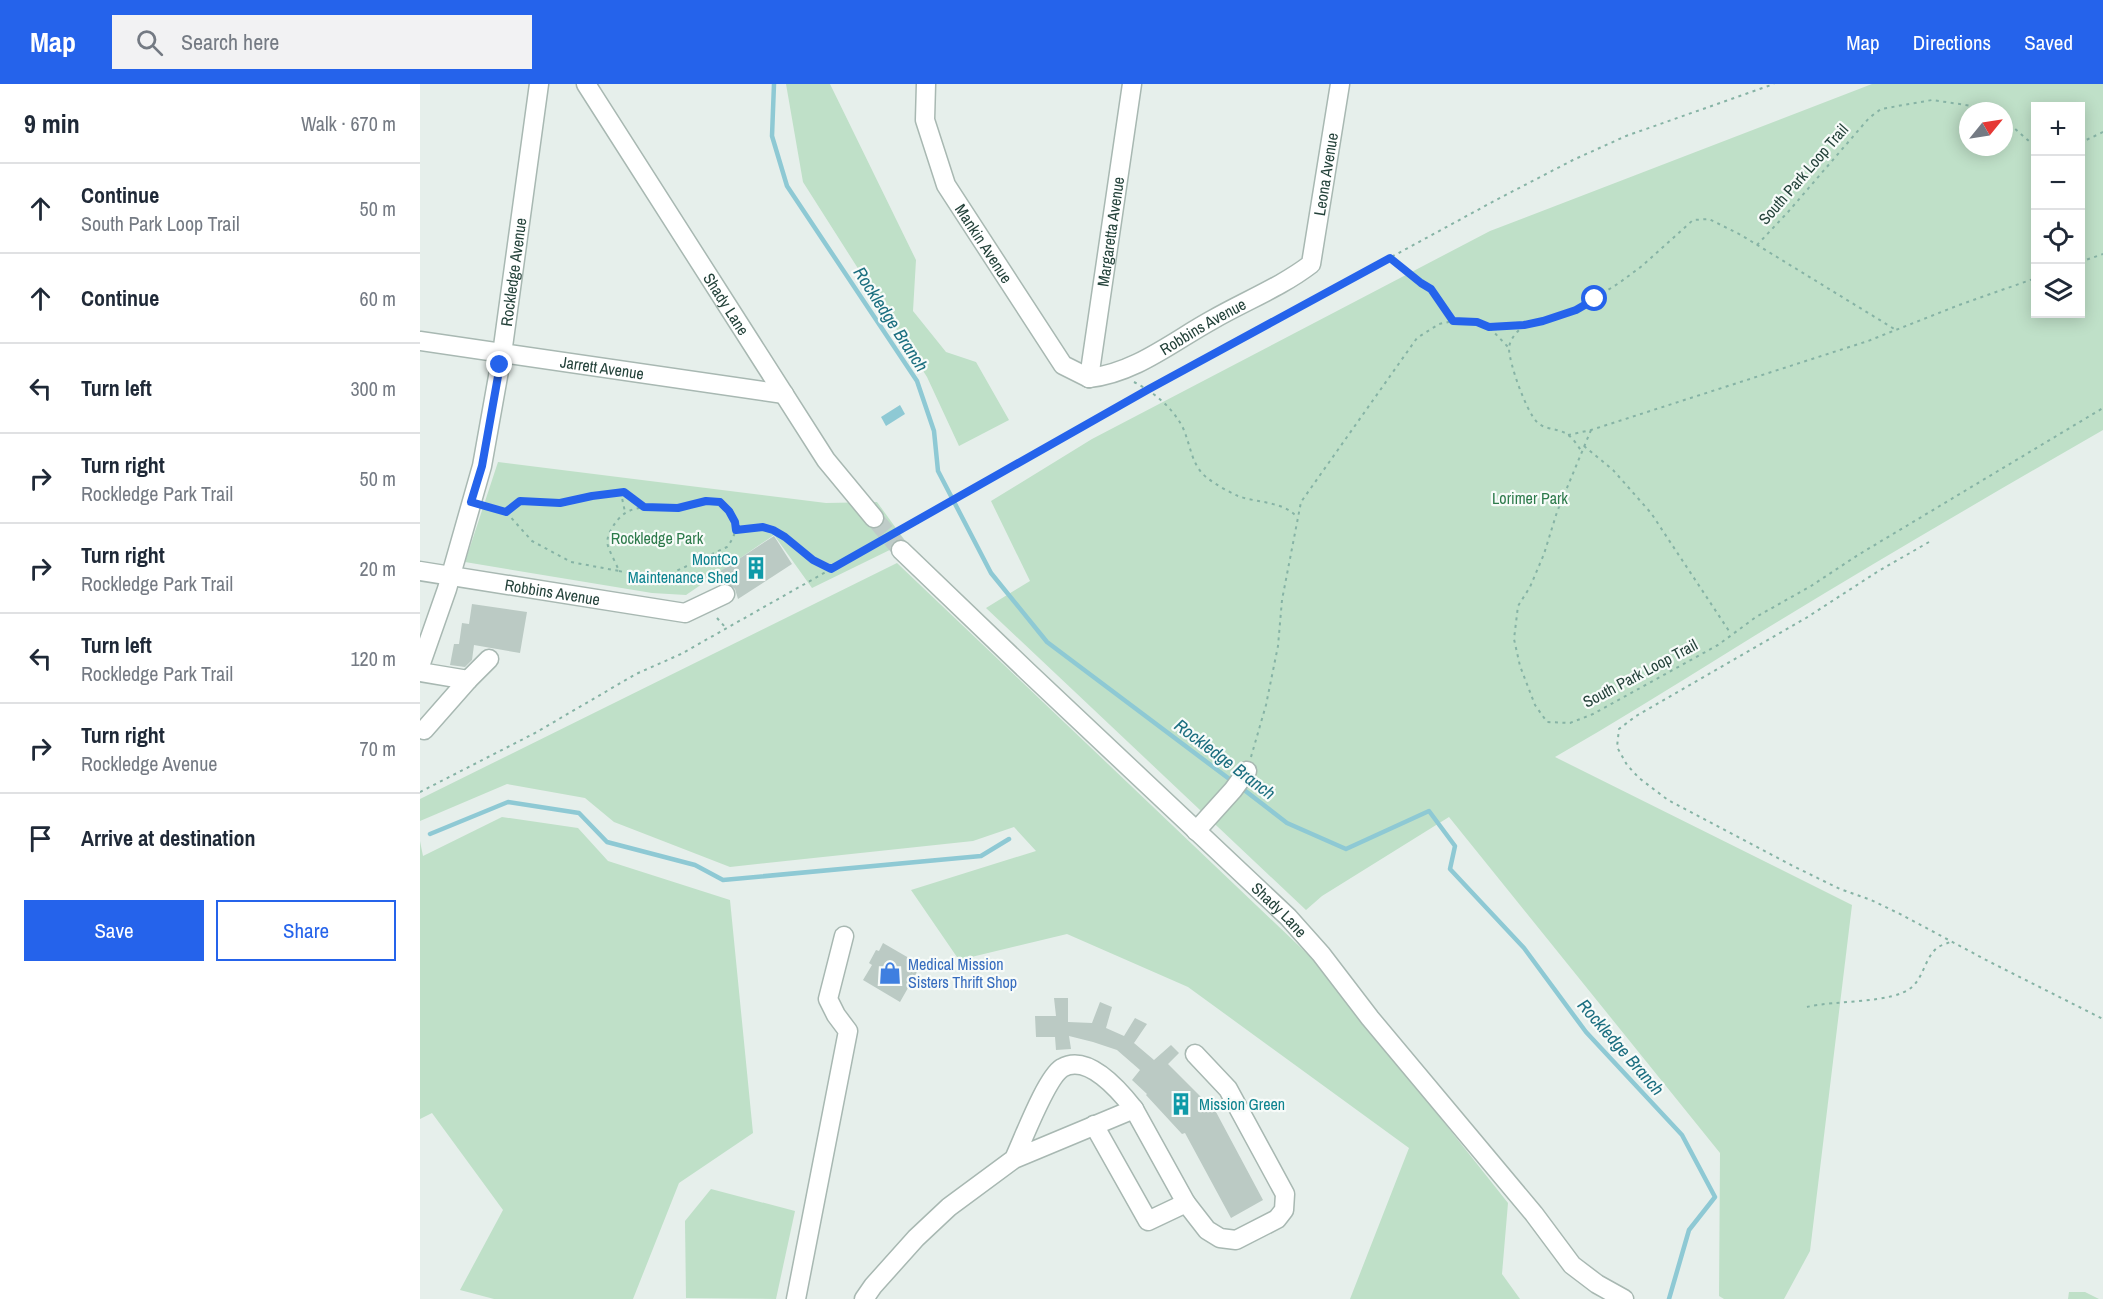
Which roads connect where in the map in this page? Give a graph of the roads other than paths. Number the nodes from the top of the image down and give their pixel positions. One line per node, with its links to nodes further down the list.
1 (539, 84): 8 (street, Rockledge Avenue)
2 (586, 84): 10 (street, Shady Lane)
3 (926, 84): 9 (street, Mankin Avenue)
4 (1132, 84): 9 (street, Margaretta Avenue)
5 (1340, 84): 6 (street, Leona Avenue)
6 (1311, 264): 9 (street, Robbins Avenue)
7 (420, 341): 8 (street, Jarrett Avenue)
8 (502, 354): 10 (street, Jarrett Avenue); 14 (street, Rockledge Avenue)
9 (1089, 378)
10 (784, 393): 11 (street, Shady Lane)
11 (874, 518)
12 (901, 549): 22 (street, Shady Lane)
13 (420, 571): 14 (street, Robbins Avenue)
14 (450, 576): 15 (street, Robbins Avenue); 17 (street, Rockledge Avenue)
15 (725, 594)
16 (489, 659): 19 (street)
17 (420, 666)
18 (420, 672): 19 (street)
19 (468, 680): 20 (street)
20 (424, 730)
21 (1247, 771): 22 (street)
22 (1196, 831): 31 (street, Shady Lane)
23 (844, 936): 29 (street)
24 (1195, 1054): 28 (street)
25 (1134, 1109): 26 (street); 27 (street); 28 (street)
26 (1094, 1125): 27 (street); 28 (street)
27 (1014, 1159): 30 (street)
28 (1186, 1203)
29 (796, 1299)
30 (864, 1299)
31 (1624, 1299)

